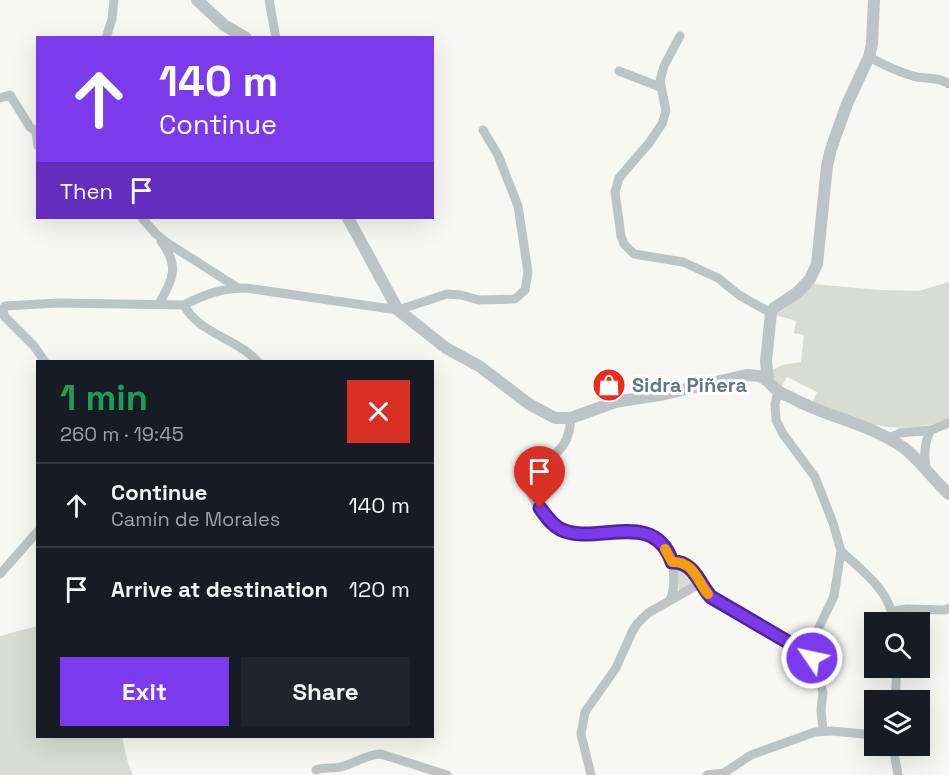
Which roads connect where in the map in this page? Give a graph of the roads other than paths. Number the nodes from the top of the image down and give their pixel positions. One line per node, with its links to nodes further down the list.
1 (114, 0): 5 (street)
2 (197, 0): 6 (street)
3 (269, 0): 7 (street)
4 (874, 0): 9 (street)
5 (107, 36)
6 (243, 36)
7 (276, 36)
8 (680, 36): 12 (street)
9 (869, 57): 11 (street); 23 (street)
10 (619, 71): 12 (street)
11 (949, 84)
12 (660, 87): 23 (street)
13 (0, 98): 15 (street)
14 (483, 130): 22 (street)
15 (36, 132)
16 (143, 219): 18 (street)
17 (349, 219): 22 (street)
18 (156, 234): 19 (street); 20 (street)
19 (238, 288): 21 (street); 22 (street)
20 (159, 304): 21 (street); 24 (street)
21 (184, 305): 25 (street)
22 (398, 310): 28 (street)
23 (771, 313): 26 (street)
24 (44, 360)
25 (256, 360)
26 (768, 380): 27 (street); 28 (street)
27 (777, 391): 31 (street); 35 (street)
28 (571, 418): 36 (street)
29 (949, 423): 30 (street)
30 (931, 430): 31 (street); 32 (street)
31 (889, 438): 32 (street)
32 (926, 468): 33 (street)
33 (949, 494)
34 (36, 533): 37 (street)
35 (841, 551): 41 (street); 42 (street)
36 (672, 562): 38 (street); 39 (street)
37 (0, 574)
38 (701, 584): 39 (street); 42 (street)
39 (670, 600): 47 (street)
40 (949, 608): 41 (street)
41 (893, 611)
42 (810, 652): 43 (street)
43 (823, 730): 44 (street); 49 (street)
44 (864, 734)
45 (895, 756): 50 (street)
46 (316, 770): 48 (street)
47 (588, 774)
48 (447, 775)
49 (708, 775)
50 (898, 775)

